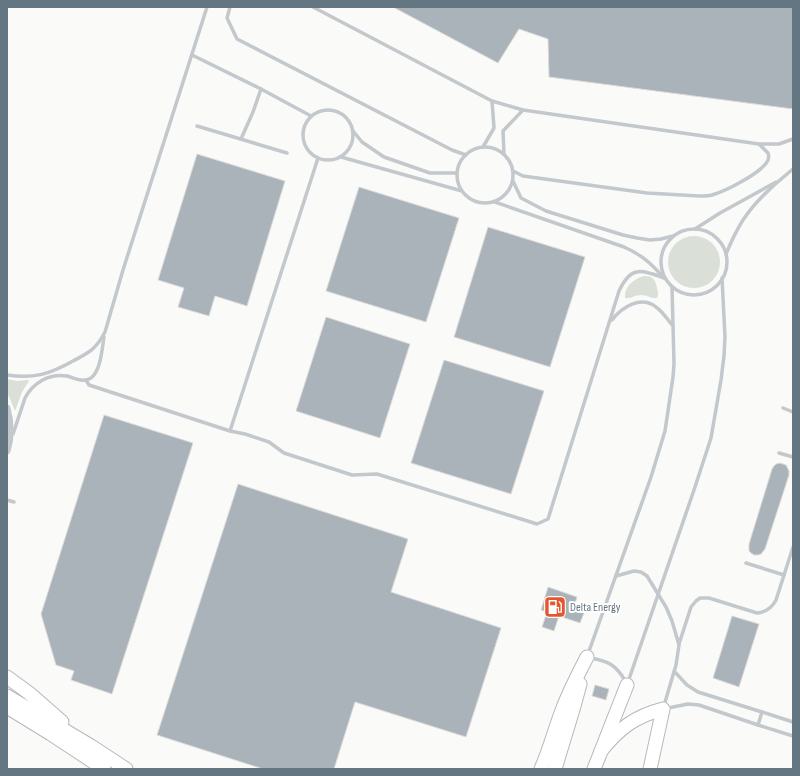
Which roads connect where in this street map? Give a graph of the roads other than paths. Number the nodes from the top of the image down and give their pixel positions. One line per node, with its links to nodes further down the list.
1 (207, 7): 4 (lane)
2 (230, 7): 17 (lane)
3 (313, 7): 6 (lane)
4 (192, 55): 5 (lane); 35 (lane)
5 (261, 89): 8 (lane); 11 (lane)
6 (492, 101): 7 (lane); 14 (lane)
7 (522, 110): 13 (lane); 16 (lane)
8 (312, 116): 10 (lane); 19 (lane)
9 (197, 126): 11 (lane)
10 (353, 131): 18 (lane); 22 (lane)
11 (241, 139): 15 (lane)
12 (793, 139): 13 (lane)
13 (759, 144): 21 (lane)
14 (483, 147): 16 (lane); 17 (lane)
15 (287, 153)
16 (504, 154): 21 (lane)
17 (466, 155): 22 (lane)
18 (341, 157): 19 (lane); 25 (lane)
19 (318, 158): 41 (lane)
20 (793, 169): 23 (lane)
21 (513, 171): 24 (lane)
22 (457, 174): 25 (lane)
23 (780, 179): 27 (lane); 29 (lane)
24 (513, 181): 26 (lane); 28 (lane)
25 (462, 191): 26 (lane)
26 (495, 202): 30 (lane)
27 (695, 229): 28 (lane); 29 (lane)
28 (674, 236): 30 (lane)
29 (726, 254): 31 (lane)
30 (664, 278): 32 (lane); 33 (lane)
31 (722, 278): 32 (lane); 52 (lane)
32 (672, 287): 34 (lane)
33 (610, 323): 34 (lane); 41 (lane)
34 (673, 326): 51 (lane)
35 (104, 332): 36 (lane); 37 (lane)
36 (7, 375)
37 (86, 380): 41 (lane); 42 (lane)
38 (7, 408): 42 (street)
39 (783, 408): 40 (lane)
40 (793, 412)
41 (230, 431)
42 (10, 442): 43 (street)
43 (7, 451)
44 (779, 453): 45 (lane)
45 (793, 457)
46 (7, 500): 47 (lane)
47 (14, 502)
48 (793, 547): 50 (lane)
49 (746, 563): 50 (lane)
50 (784, 575): 53 (lane)
51 (616, 576): 52 (lane); 54 (lane)
52 (658, 595): 53 (lane); 57 (lane)
53 (679, 645): 55 (lane)
54 (587, 657): 57 (lane); 69 (highway); 70 (highway)
55 (674, 671): 60 (lane); 61 (lane)
56 (7, 677): 65 (highway)
57 (627, 685): 66 (highway)
58 (7, 696): 65 (highway)
59 (7, 706): 67 (highway)
60 (664, 709): 63 (lane); 66 (highway); 72 (highway)
61 (762, 712): 62 (lane); 63 (lane)
62 (793, 722)
63 (758, 725): 64 (lane)
64 (793, 736)
65 (91, 746): 68 (highway)
66 (601, 751): 71 (highway)
67 (104, 769)
68 (126, 769)
69 (541, 769)
70 (554, 769)
71 (594, 769)
72 (650, 769)

